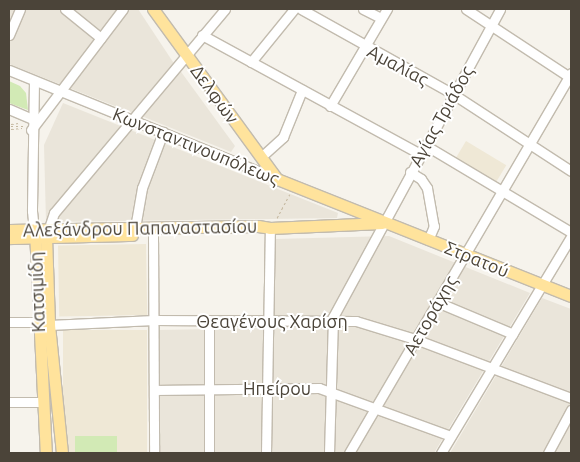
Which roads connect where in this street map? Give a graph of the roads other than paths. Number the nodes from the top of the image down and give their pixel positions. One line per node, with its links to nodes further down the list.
1 (20, 9): 14 (street)
2 (65, 9): 16 (street)
3 (123, 9): 16 (street)
4 (153, 9): 18 (main road, Δελφών)
5 (225, 9): 15 (street)
6 (294, 9): 19 (street)
7 (301, 9): 17 (street, Αμαλίας)
8 (363, 9): 12 (street)
9 (387, 9): 12 (street)
10 (466, 9): 13 (street)
11 (500, 9): 13 (street, Αγίας Τριάδος)
12 (381, 18): 17 (street)
13 (491, 25): 21 (street); 25 (street, Αγίας Τριάδος)
14 (9, 35)
15 (202, 35): 18 (street); 19 (street)
16 (101, 38): 23 (street)
17 (364, 47): 25 (street, Αμαλίας); 26 (street)
18 (186, 53): 28 (street); 34 (main road, Δελφών)
19 (251, 62): 24 (street)
20 (9, 70): 22 (street, Κωνσταντινουπόλεως)
21 (570, 76): 31 (street, Αετοράχης)
22 (34, 81): 23 (street, Κωνσταντινουπόλεως); 29 (street, Κατσιμίδη)
23 (60, 90): 28 (street, Κωνσταντινουπόλεως); 29 (street)
24 (302, 90): 26 (street); 34 (street)
25 (453, 94): 31 (street, Αμαλίας); 32 (street, Αγίας Τριάδος)
26 (330, 106): 33 (street)
27 (9, 109): 29 (street)
28 (132, 120): 30 (street, Κωνσταντινουπόλεως); 44 (street)
29 (27, 125): 44 (street, Κατσιμίδη)
30 (163, 132): 37 (street, Κωνσταντινουπόλεως); 40 (street)
31 (529, 144): 35 (street, Αμαλίας); 38 (street, Αετοράχης)
32 (425, 145): 33 (street, Αγίας Τριάδος); 38 (street)
33 (420, 154): 36 (street, Αγίας Τριάδος)
34 (261, 157): 37 (main road, Δελφών)
35 (571, 171)
36 (410, 172): 39 (street, Αγίας Τριάδος); 48 (street)
37 (277, 179): 39 (main road, Κωνσταντινουπόλεως)
38 (502, 190): 43 (street); 49 (street, Αετοράχης)
39 (383, 223): 41 (main road, Αλεξάνδρου Παπαναστασίου); 48 (main road, Στρατού); 56 (street, Αγίας Τριάδος)
40 (135, 228): 41 (main road, Αλεξάνδρου Παπαναστασίου); 44 (main road, Αλεξάνδρου Παπαναστασίου)
41 (274, 228): 45 (main road, Αλεξάνδρου Παπαναστασίου); 53 (street)
42 (9, 230): 44 (main road, Αλεξάνδρου Παπαναστασίου)
43 (571, 232)
44 (41, 233): 45 (main road, Αλεξάνδρου Παπαναστασίου); 47 (main road, Αλεξάνδρου Παπαναστασίου); 58 (main road, Κατσιμίδη)
45 (153, 235): 54 (street)
46 (571, 237): 50 (street)
47 (9, 238)
48 (428, 240): 49 (main road, Στρατού)
49 (465, 254): 50 (main road, Στρατού); 52 (street, Αετοράχης)
50 (543, 285): 51 (main road, Στρατού); 59 (street)
51 (571, 296)
52 (438, 302): 59 (street); 60 (street, Αετοράχης)
53 (268, 319): 55 (street, Θεαγένους Χαρίση); 56 (street, Θεαγένους Χαρίση); 62 (street)
54 (154, 320): 55 (street, Θεαγένους Χαρίση); 58 (street, Θεαγένους Χαρίση); 64 (street)
55 (209, 320): 63 (street)
56 (332, 320): 60 (street, Θεαγένους Χαρίση); 65 (street)
57 (9, 322): 58 (street, Θεαγένους Χαρίση)
58 (43, 324): 68 (main road, Κατσιμίδη); 73 (main road, Κατσιμίδη)
59 (513, 334): 61 (street)
60 (415, 339): 61 (street, Θεαγένους Χαρίση); 69 (street, Αετοράχης)
61 (493, 367): 66 (street, Θεαγένους Χαρίση); 71 (street)
62 (267, 388): 63 (street, Ηπείρου); 65 (street, Ηπείρου); 76 (street)
63 (209, 389): 64 (street, Ηπείρου); 75 (street)
64 (154, 390): 74 (street)
65 (330, 391): 69 (street, Ηπείρου); 77 (street)
66 (571, 398)
67 (9, 402): 68 (street)
68 (42, 402): 72 (main road, Κατσιμίδη)
69 (375, 408): 71 (street, Ηπείρου); 78 (street, Αετοράχης)
70 (571, 410): 80 (street)
71 (452, 436): 79 (street)
72 (43, 450)
73 (62, 453)
74 (154, 453)
75 (209, 453)
76 (266, 453)
77 (329, 453)
78 (349, 453)
79 (441, 453)
80 (548, 453)

